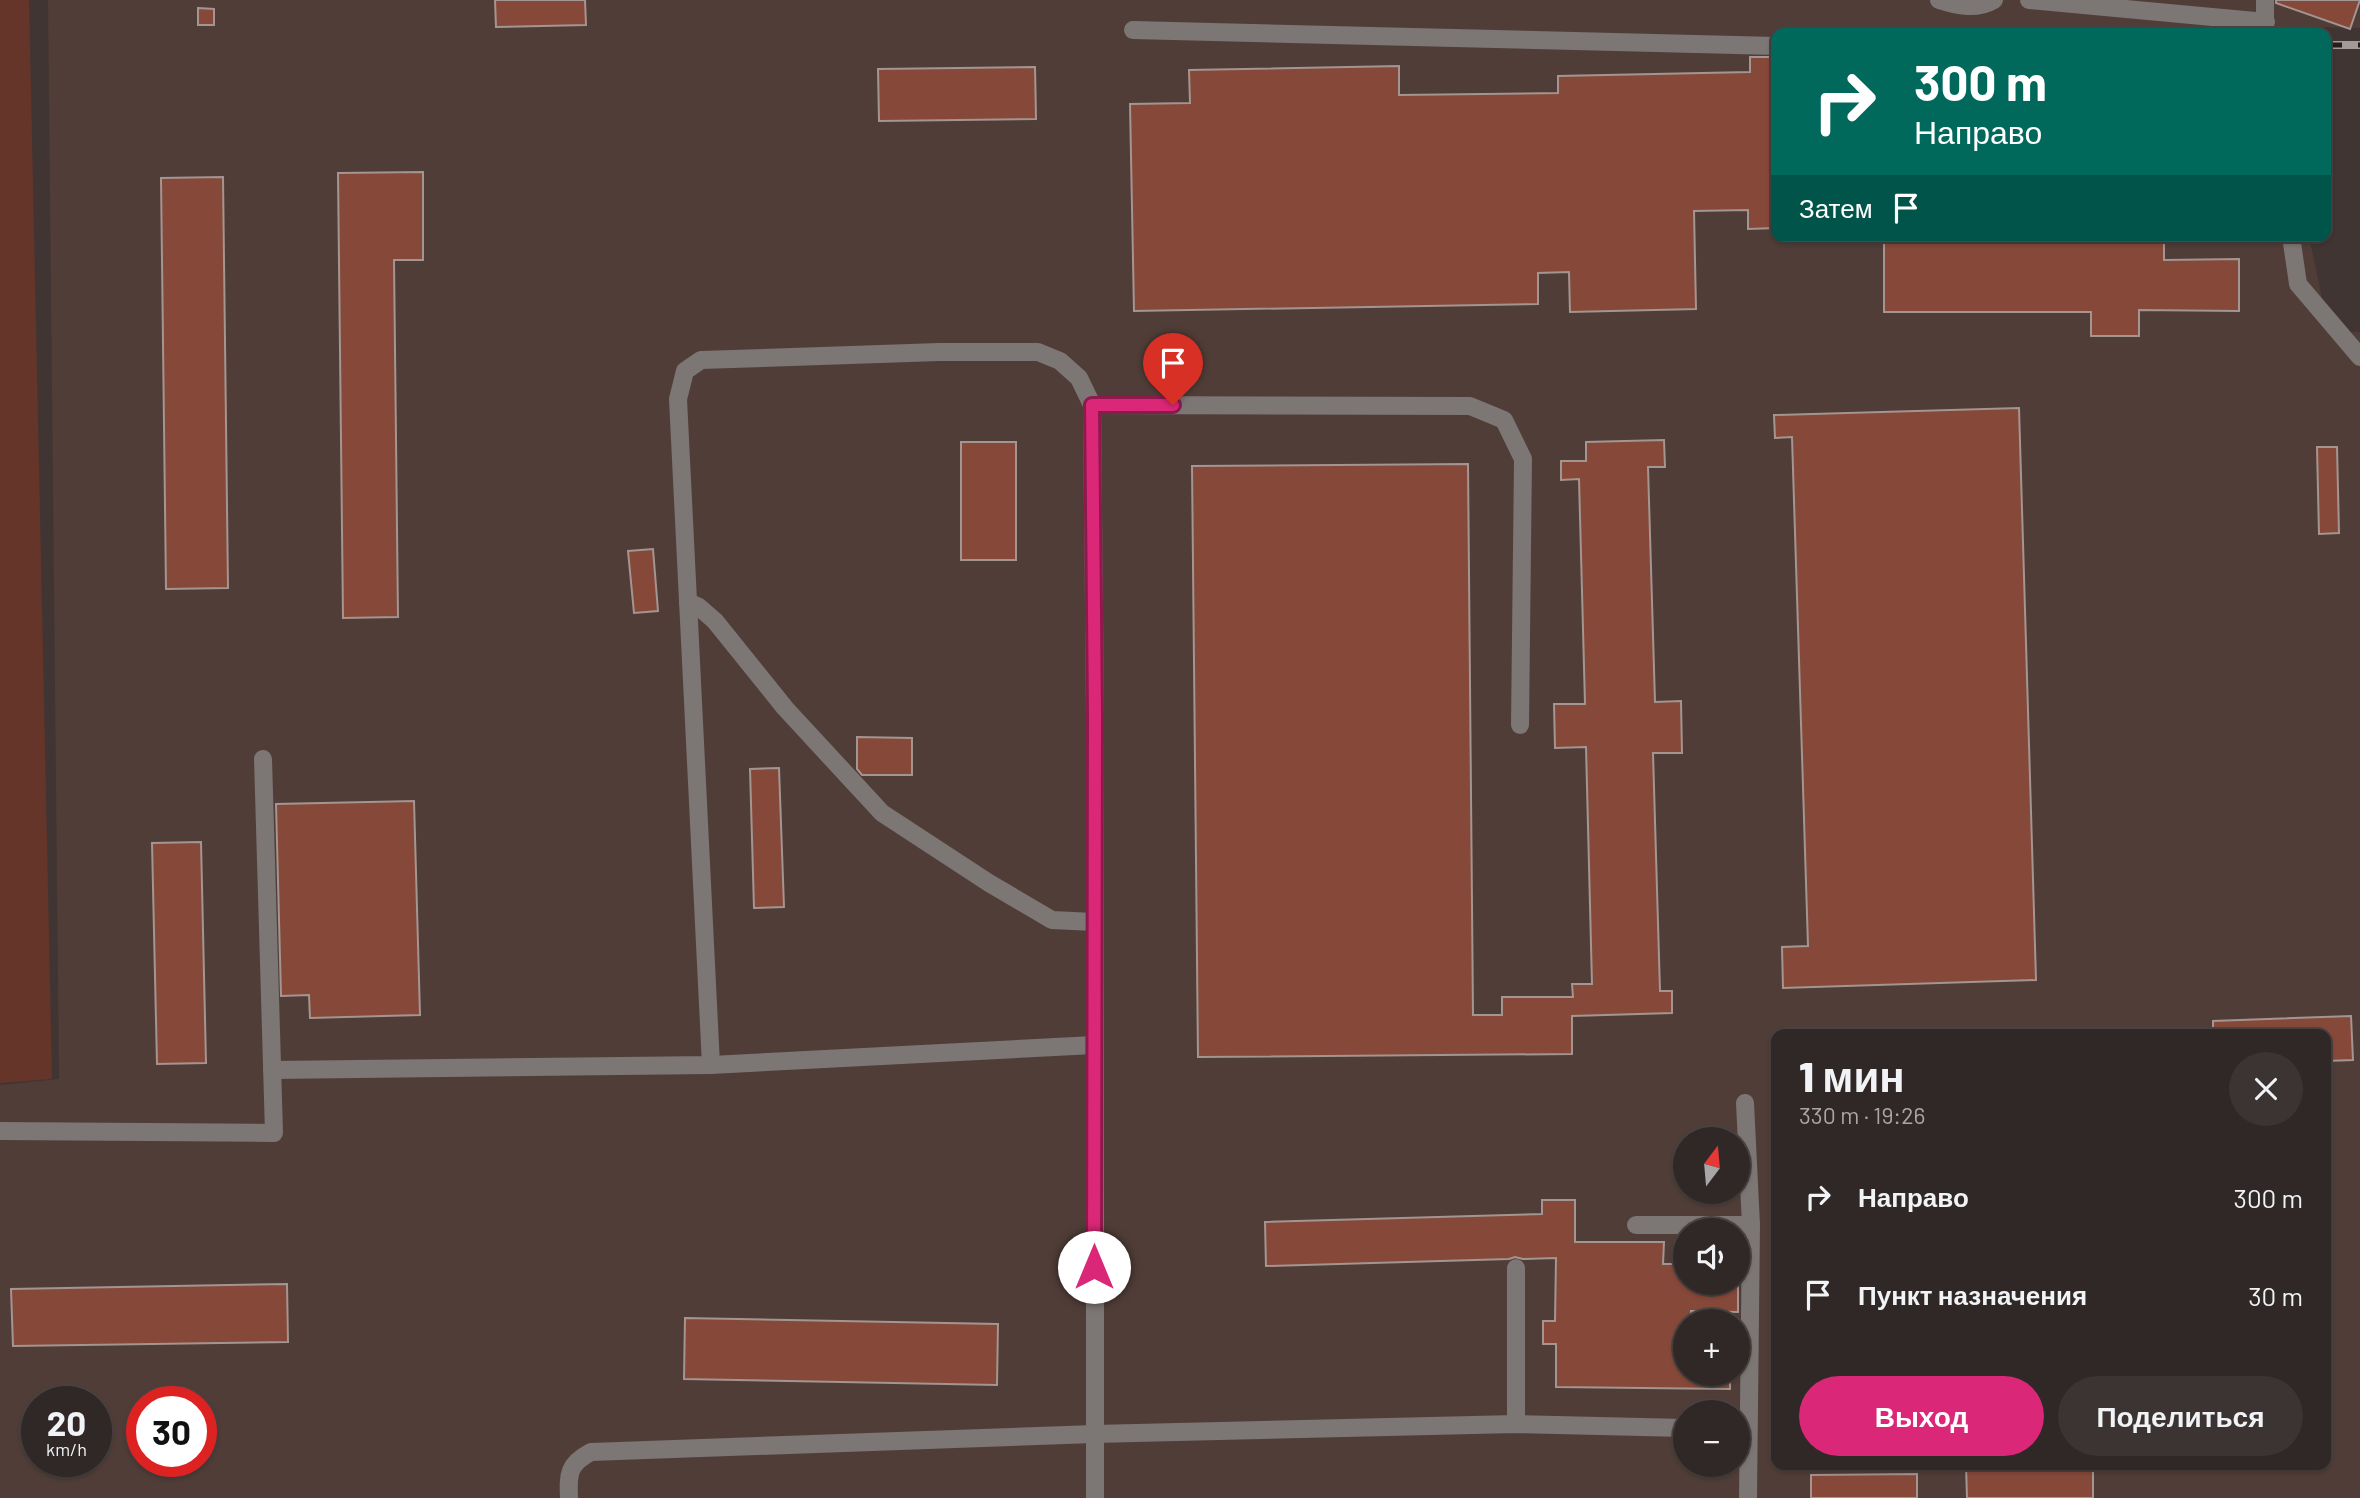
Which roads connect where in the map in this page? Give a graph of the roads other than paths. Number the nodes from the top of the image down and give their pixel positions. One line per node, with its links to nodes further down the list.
1 (1939, 0): 2 (street)
2 (1994, 0)
3 (2029, 0): 5 (street)
4 (2266, 0): 5 (street)
5 (2266, 28)
6 (1133, 30): 7 (street)
7 (1771, 46)
8 (2292, 242): 9 (street)
9 (2360, 357)
10 (1092, 405): 11 (street); 12 (street); 14 (street)
11 (688, 602): 14 (street); 16 (street)
12 (1520, 726)
13 (263, 759): 17 (street)
14 (1094, 922): 15 (street)
15 (1094, 1045): 16 (street); 26 (street)
16 (711, 1065): 17 (street)
17 (272, 1070): 19 (street)
18 (1745, 1103): 21 (street)
19 (0, 1131)
20 (1636, 1225): 21 (street)
21 (1751, 1225): 23 (street)
22 (1516, 1268): 24 (street)
23 (1745, 1400)
24 (1516, 1424): 25 (street); 26 (street)
25 (1673, 1428)
26 (1094, 1434): 28 (street); 29 (street)
27 (1747, 1477): 30 (street)
28 (569, 1498)
29 (1095, 1498)
30 (1748, 1498)

